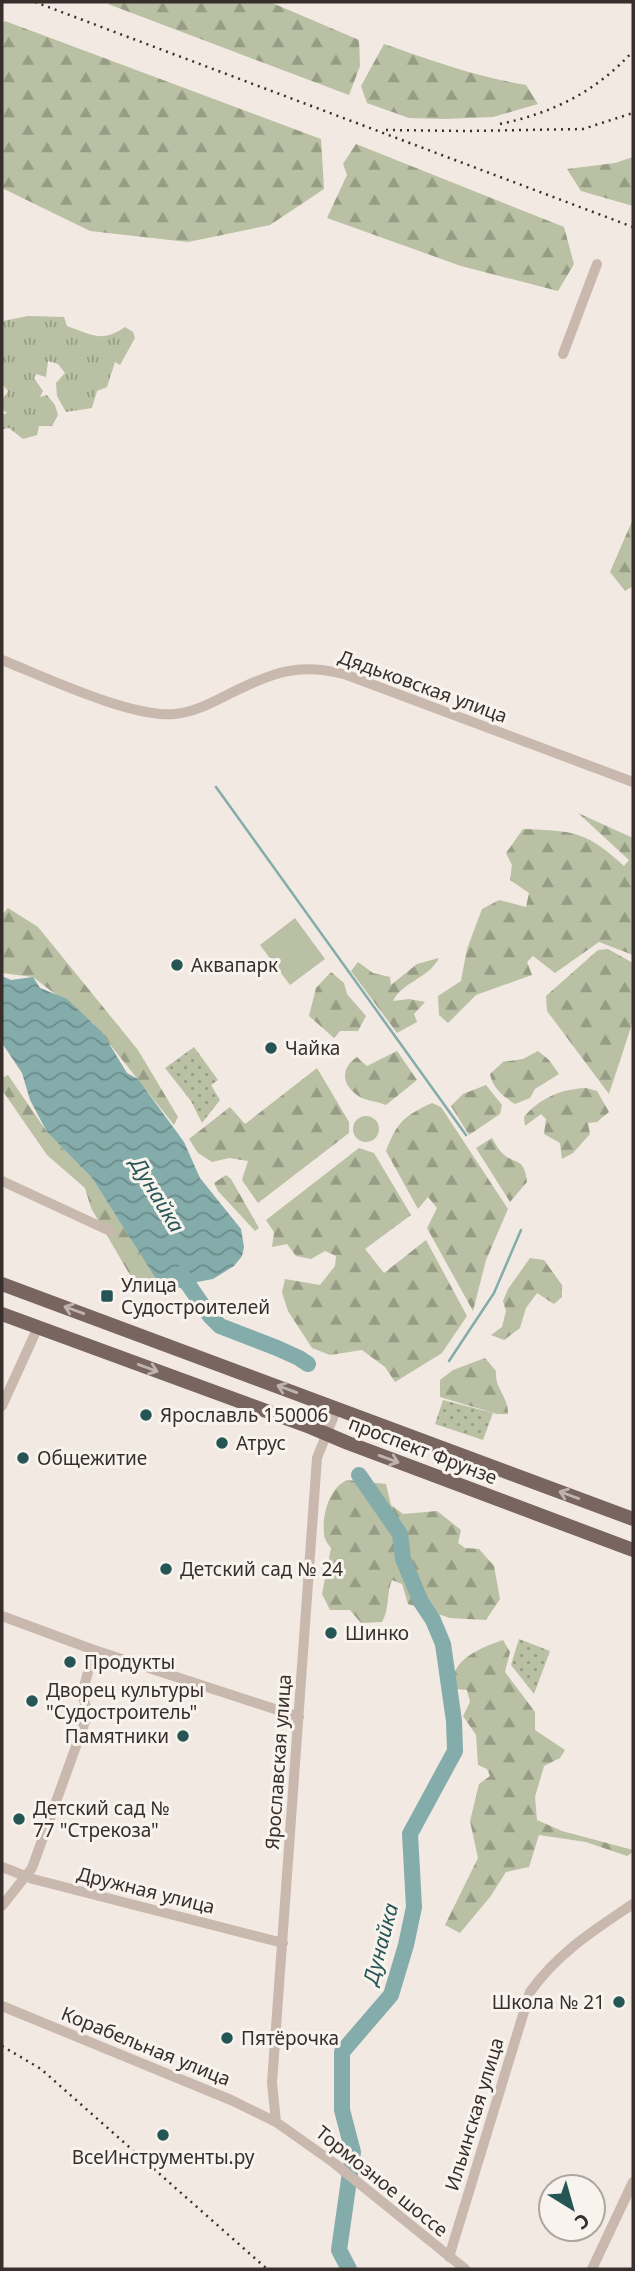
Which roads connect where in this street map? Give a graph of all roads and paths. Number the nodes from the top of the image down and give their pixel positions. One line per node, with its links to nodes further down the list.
1 (597, 264): 2 (street)
2 (563, 354)
3 (2, 660): 4 (street, Дядьковская улица)
4 (633, 782)
5 (2, 1181): 6 (street)
6 (110, 1231)
7 (2, 1283): 11 (main road, проспект Фрунзе, one-way to 7)
8 (2, 1314): 9 (main road, проспект Фрунзе)
9 (38, 1328): 10 (street); 12 (main road, проспект Фрунзе, one-way to 12)
10 (2, 1406)
11 (337, 1408): 12 (street, Ярославская улица); 13 (main road, проспект Фрунзе, one-way to 11)
12 (326, 1434): 14 (main road, проспект Фрунзе, one-way to 14); 17 (street, Ярославская улица)
13 (633, 1519)
14 (633, 1550)
15 (2, 1616): 16 (street)
16 (94, 1650): 17 (street); 19 (street)
17 (299, 1717): 22 (street, Ярославская улица)
18 (2, 1867): 19 (street, Дружная улица)
19 (26, 1877): 21 (street); 22 (street, Дружная улица)
20 (633, 1904): 26 (street, Ильинская улица)
21 (2, 1906)
22 (283, 1943): 24 (street, Ярославская улица)
23 (2, 2006): 24 (street, Корабельная улица)
24 (276, 2122): 26 (street, Тормозное шоссе)
25 (633, 2182): 28 (street)
26 (449, 2257): 27 (street, Тормозное шоссе)
27 (465, 2269)
28 (592, 2269)

